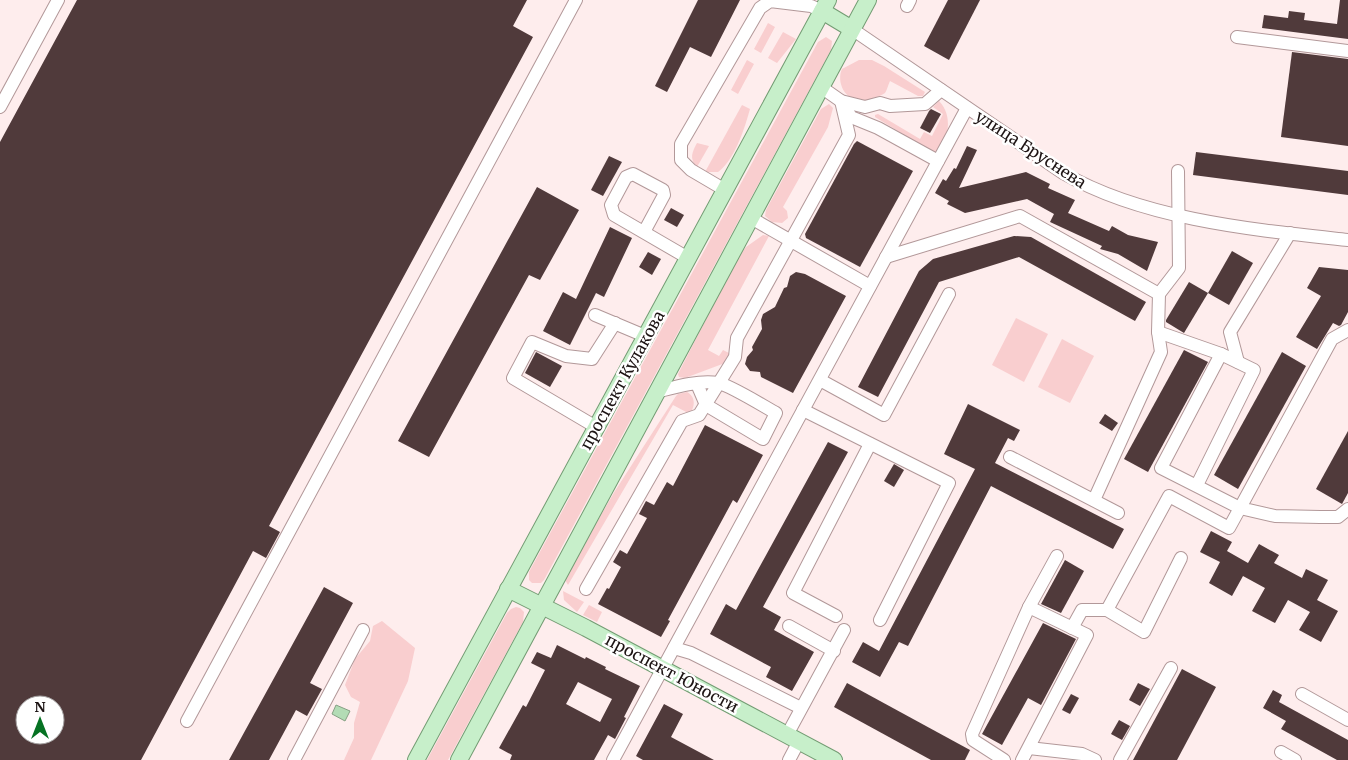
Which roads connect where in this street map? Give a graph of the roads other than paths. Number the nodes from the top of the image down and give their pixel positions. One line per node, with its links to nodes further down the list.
1 (58, 0): 11 (street)
2 (576, 0): 68 (street)
3 (868, 0): 5 (main road)
4 (817, 4): 5 (main road); 15 (main road, проспект Кулакова); 15 (street)
5 (852, 29): 8 (main road); 9 (street, улица Бруснева)
6 (1238, 37): 7 (street)
7 (1348, 51)
8 (821, 87): 10 (street); 17 (main road)
9 (941, 90): 10 (street); 12 (street, улица Бруснева)
10 (841, 101): 13 (street); 20 (street)
11 (0, 107)
12 (967, 108): 13 (street); 16 (street, улица Бруснева)
13 (938, 161): 22 (street)
14 (1178, 171): 16 (street)
15 (725, 190): 23 (main road, проспект Кулакова)
16 (1179, 215): 19 (street, улица Бруснева); 26 (street)
17 (751, 218): 20 (street); 37 (main road)
18 (644, 232): 18 (street); 23 (street)
19 (1290, 233): 21 (street, улица Бруснева); 33 (street)
20 (791, 240): 24 (street); 35 (street)
21 (1348, 240)
22 (886, 257): 24 (street); 26 (street)
23 (688, 258): 31 (main road, проспект Кулакова)
24 (870, 286): 34 (street)
25 (949, 294): 34 (street)
26 (1159, 294): 30 (street)
27 (595, 314): 28 (street)
28 (615, 323): 31 (street); 40 (street)
29 (1348, 330): 45 (street)
30 (1158, 332): 32 (street); 44 (street)
31 (646, 336): 40 (main road, проспект Кулакова)
32 (1221, 354): 33 (street); 43 (street)
33 (1238, 362): 43 (street)
34 (820, 380): 39 (street)
35 (719, 383): 36 (street); 38 (street); 38 (street)
36 (697, 384): 37 (street); 38 (street)
37 (656, 392): 52 (main road)
38 (706, 405): 51 (street)
39 (803, 410): 41 (street); 61 (street)
40 (596, 427): 50 (main road, проспект Кулакова)
41 (870, 444): 55 (street); 56 (street)
42 (1010, 457): 44 (street)
43 (1197, 485): 45 (street)
44 (1094, 500): 47 (street)
45 (1240, 508): 46 (street); 54 (street)
46 (1348, 509)
47 (1118, 512)
48 (1057, 556): 53 (street)
49 (1181, 558): 54 (street)
50 (508, 589): 52 (main road, проспект Юности); 73 (main road, проспект Кулакова)
51 (586, 589)
52 (542, 605): 64 (main road, проспект Юности); 74 (main road)
53 (1028, 607): 58 (street); 78 (street)
54 (1107, 610): 58 (street)
55 (836, 616)
56 (880, 620)
57 (789, 626): 62 (street)
58 (1072, 628): 70 (street)
59 (363, 630): 72 (street)
60 (844, 630): 62 (street)
61 (674, 648): 64 (street); 66 (street)
62 (834, 650): 66 (street)
63 (1172, 668): 81 (street)
64 (662, 669): 69 (main road, проспект Юности); 75 (street)
65 (1302, 694): 67 (street)
66 (801, 708): 69 (street)
67 (1348, 720)
68 (187, 721)
69 (793, 738): 76 (street); 77 (main road, проспект Юности)
70 (1029, 748): 79 (street); 80 (street)
71 (1281, 752): 82 (street)
72 (294, 760)
73 (416, 760)
74 (459, 760)
75 (613, 760)
76 (789, 760)
77 (834, 760)
78 (1004, 760)
79 (1022, 760)
80 (1095, 760)
81 (1120, 760)
82 (1295, 760)

